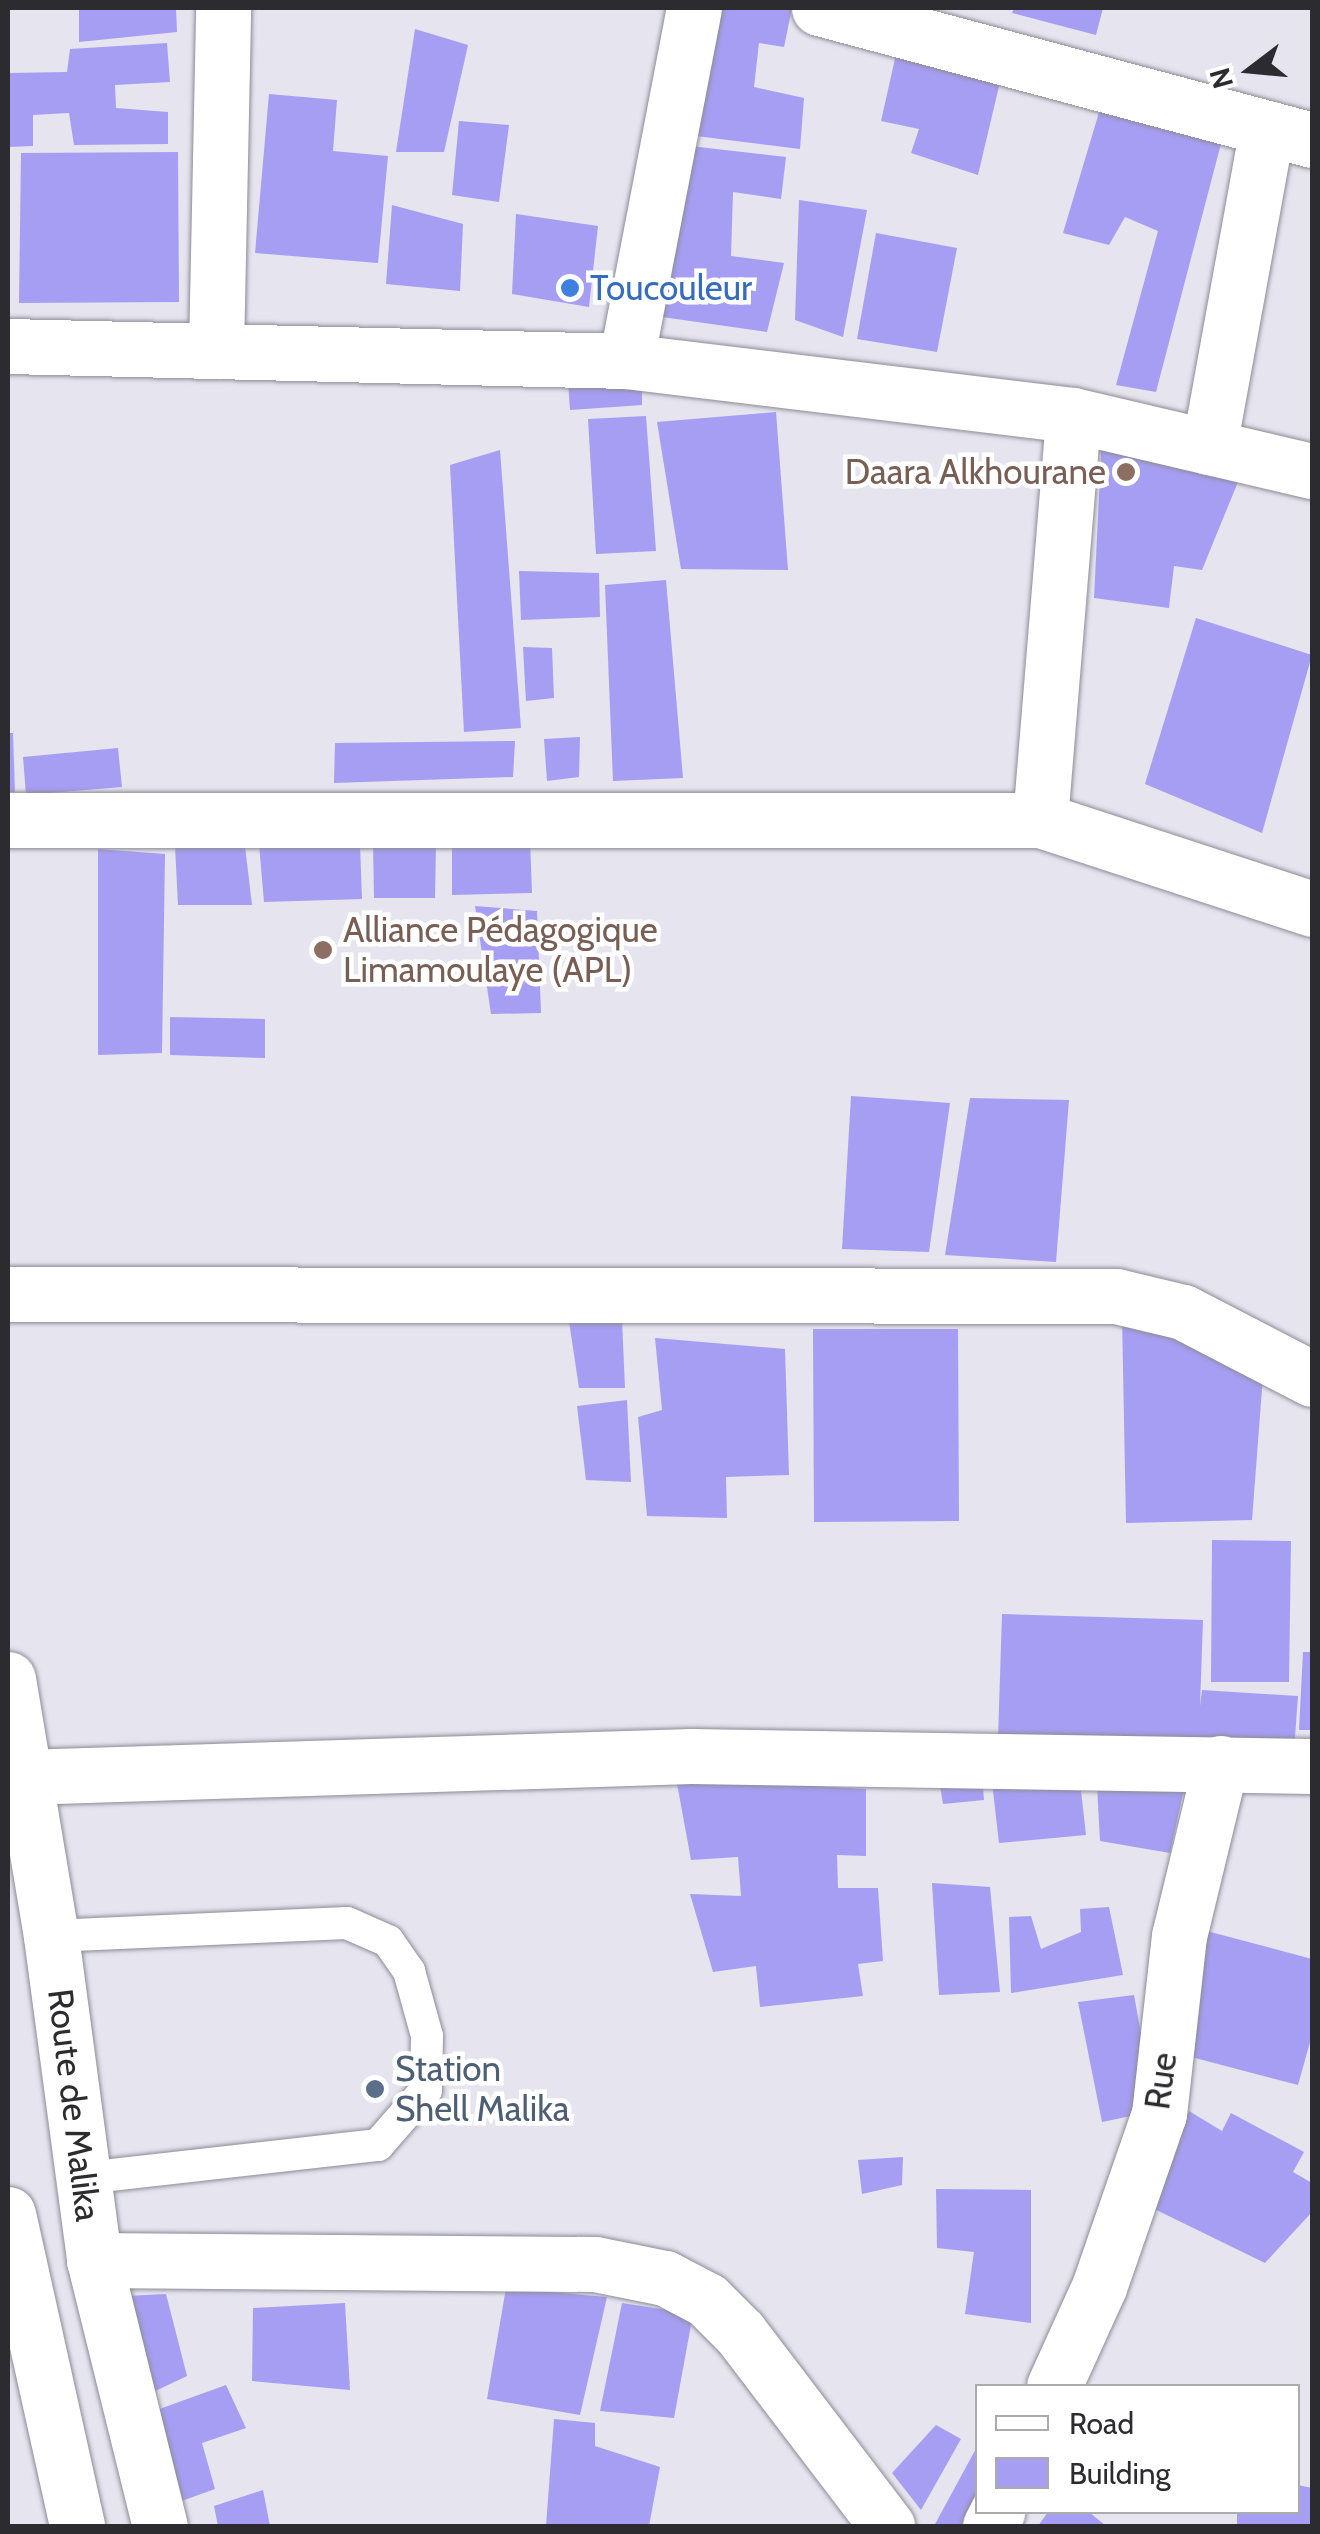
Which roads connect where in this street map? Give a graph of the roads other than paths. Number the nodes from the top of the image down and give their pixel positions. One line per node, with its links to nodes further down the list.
1 (223, 8): 6 (street)
2 (694, 8): 7 (street)
3 (818, 8): 4 (street)
4 (1290, 134): 9 (street)
5 (8, 346): 6 (street)
6 (216, 351): 7 (street)
7 (626, 361): 8 (street)
8 (1073, 414): 9 (street); 12 (street)
9 (1209, 447): 10 (street)
10 (1312, 470)
11 (8, 820): 12 (street)
12 (1040, 820): 13 (street)
13 (1312, 908)
14 (8, 1294): 15 (street)
15 (1312, 1379)
16 (8, 1679): 19 (street, Route de Malika)
17 (1221, 1763): 18 (street); 19 (street); 24 (street, Rue)
18 (1312, 1766)
19 (23, 1777): 20 (street, Route de Malika)
20 (52, 1936): 21 (street, Route de Malika); 21 (lane)
21 (84, 2178): 23 (street, Route de Malika)
22 (8, 2214): 25 (street)
23 (94, 2260): 26 (street, Route de Malika); 27 (street)
24 (1055, 2384)
25 (77, 2526)
26 (160, 2526)
27 (887, 2526)

